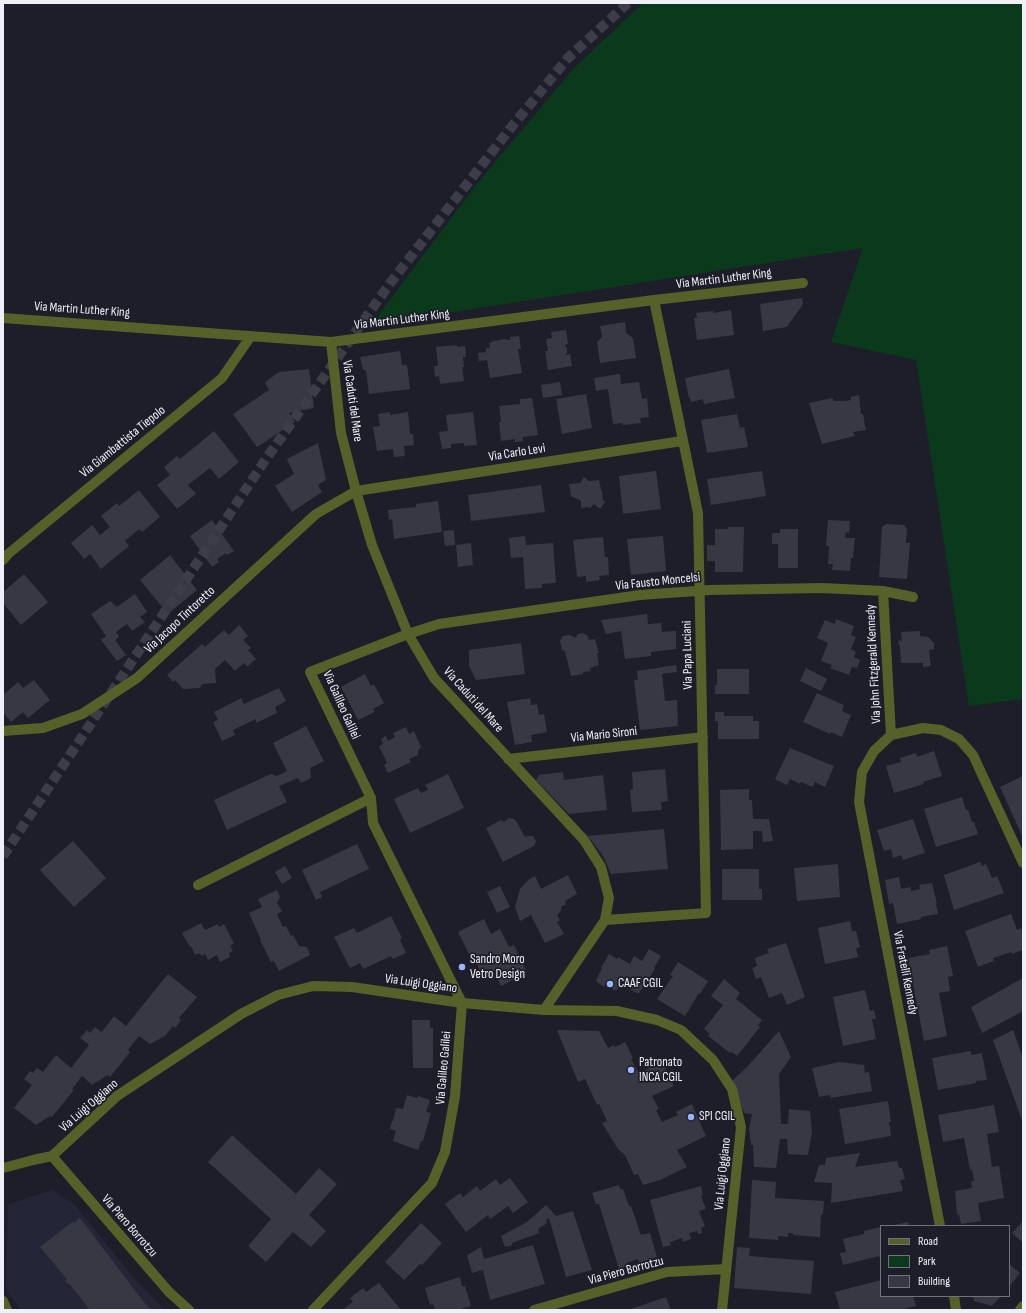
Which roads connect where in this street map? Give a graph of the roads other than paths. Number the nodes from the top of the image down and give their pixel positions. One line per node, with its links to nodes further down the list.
1 (803, 283): 2 (street, Via Martin Luther King)
2 (654, 300): 5 (street, Via Martin Luther King); 6 (street, Via Papa Luciani)
3 (3, 318): 4 (street, Via Martin Luther King)
4 (251, 336): 5 (street, Via Martin Luther King); 8 (street, Via Giambattista Tiepolo)
5 (331, 342): 7 (street, Via Caduti del Mare)
6 (682, 441): 7 (street, Via Carlo Levi); 9 (street, Via Papa Luciani)
7 (356, 491): 12 (street, Via Caduti del Mare); 13 (street, Via Jacopo Tintoretto)
8 (3, 560)
9 (699, 590): 10 (street, Via Fausto Moncelsi); 12 (street, Via Fausto Moncelsi); 15 (street, Via Papa Luciani)
10 (883, 591): 11 (street, Via Fausto Moncelsi); 14 (street, Via John Fitzgerald Kennedy)
11 (913, 597)
12 (408, 634): 16 (street, Via Caduti del Mare); 17 (street, Via Galileo Galilei)
13 (3, 731)
14 (891, 735): 18 (street); 25 (street, Via Fratelli Kennedy)
15 (703, 737): 16 (street, Via Mario Sironi); 20 (street, Via Papa Luciani)
16 (508, 759): 20 (street, Via Caduti del Mare)
17 (370, 798): 19 (street); 21 (street, Via Galileo Galilei)
18 (1023, 863)
19 (198, 885)
20 (605, 920): 22 (street, Via Caduti del Mare)
21 (462, 1003): 22 (street, Via Luigi Oggiano); 23 (street, Via Luigi Oggiano); 32 (street, Via Galileo Galilei)
22 (544, 1010): 26 (street, Via Luigi Oggiano)
23 (52, 1156): 24 (street); 31 (street, Via Piero Borrotzu)
24 (3, 1168)
25 (940, 1225)
26 (726, 1269): 33 (street, Via Piero Borrotzu); 34 (street, Via Luigi Oggiano)
27 (954, 1297): 35 (street)
28 (3, 1301): 30 (street)
29 (1023, 1306): 36 (street)
30 (7, 1310)
31 (189, 1310)
32 (313, 1310)
33 (534, 1310)
34 (722, 1310)
35 (956, 1310)
36 (1020, 1310)

